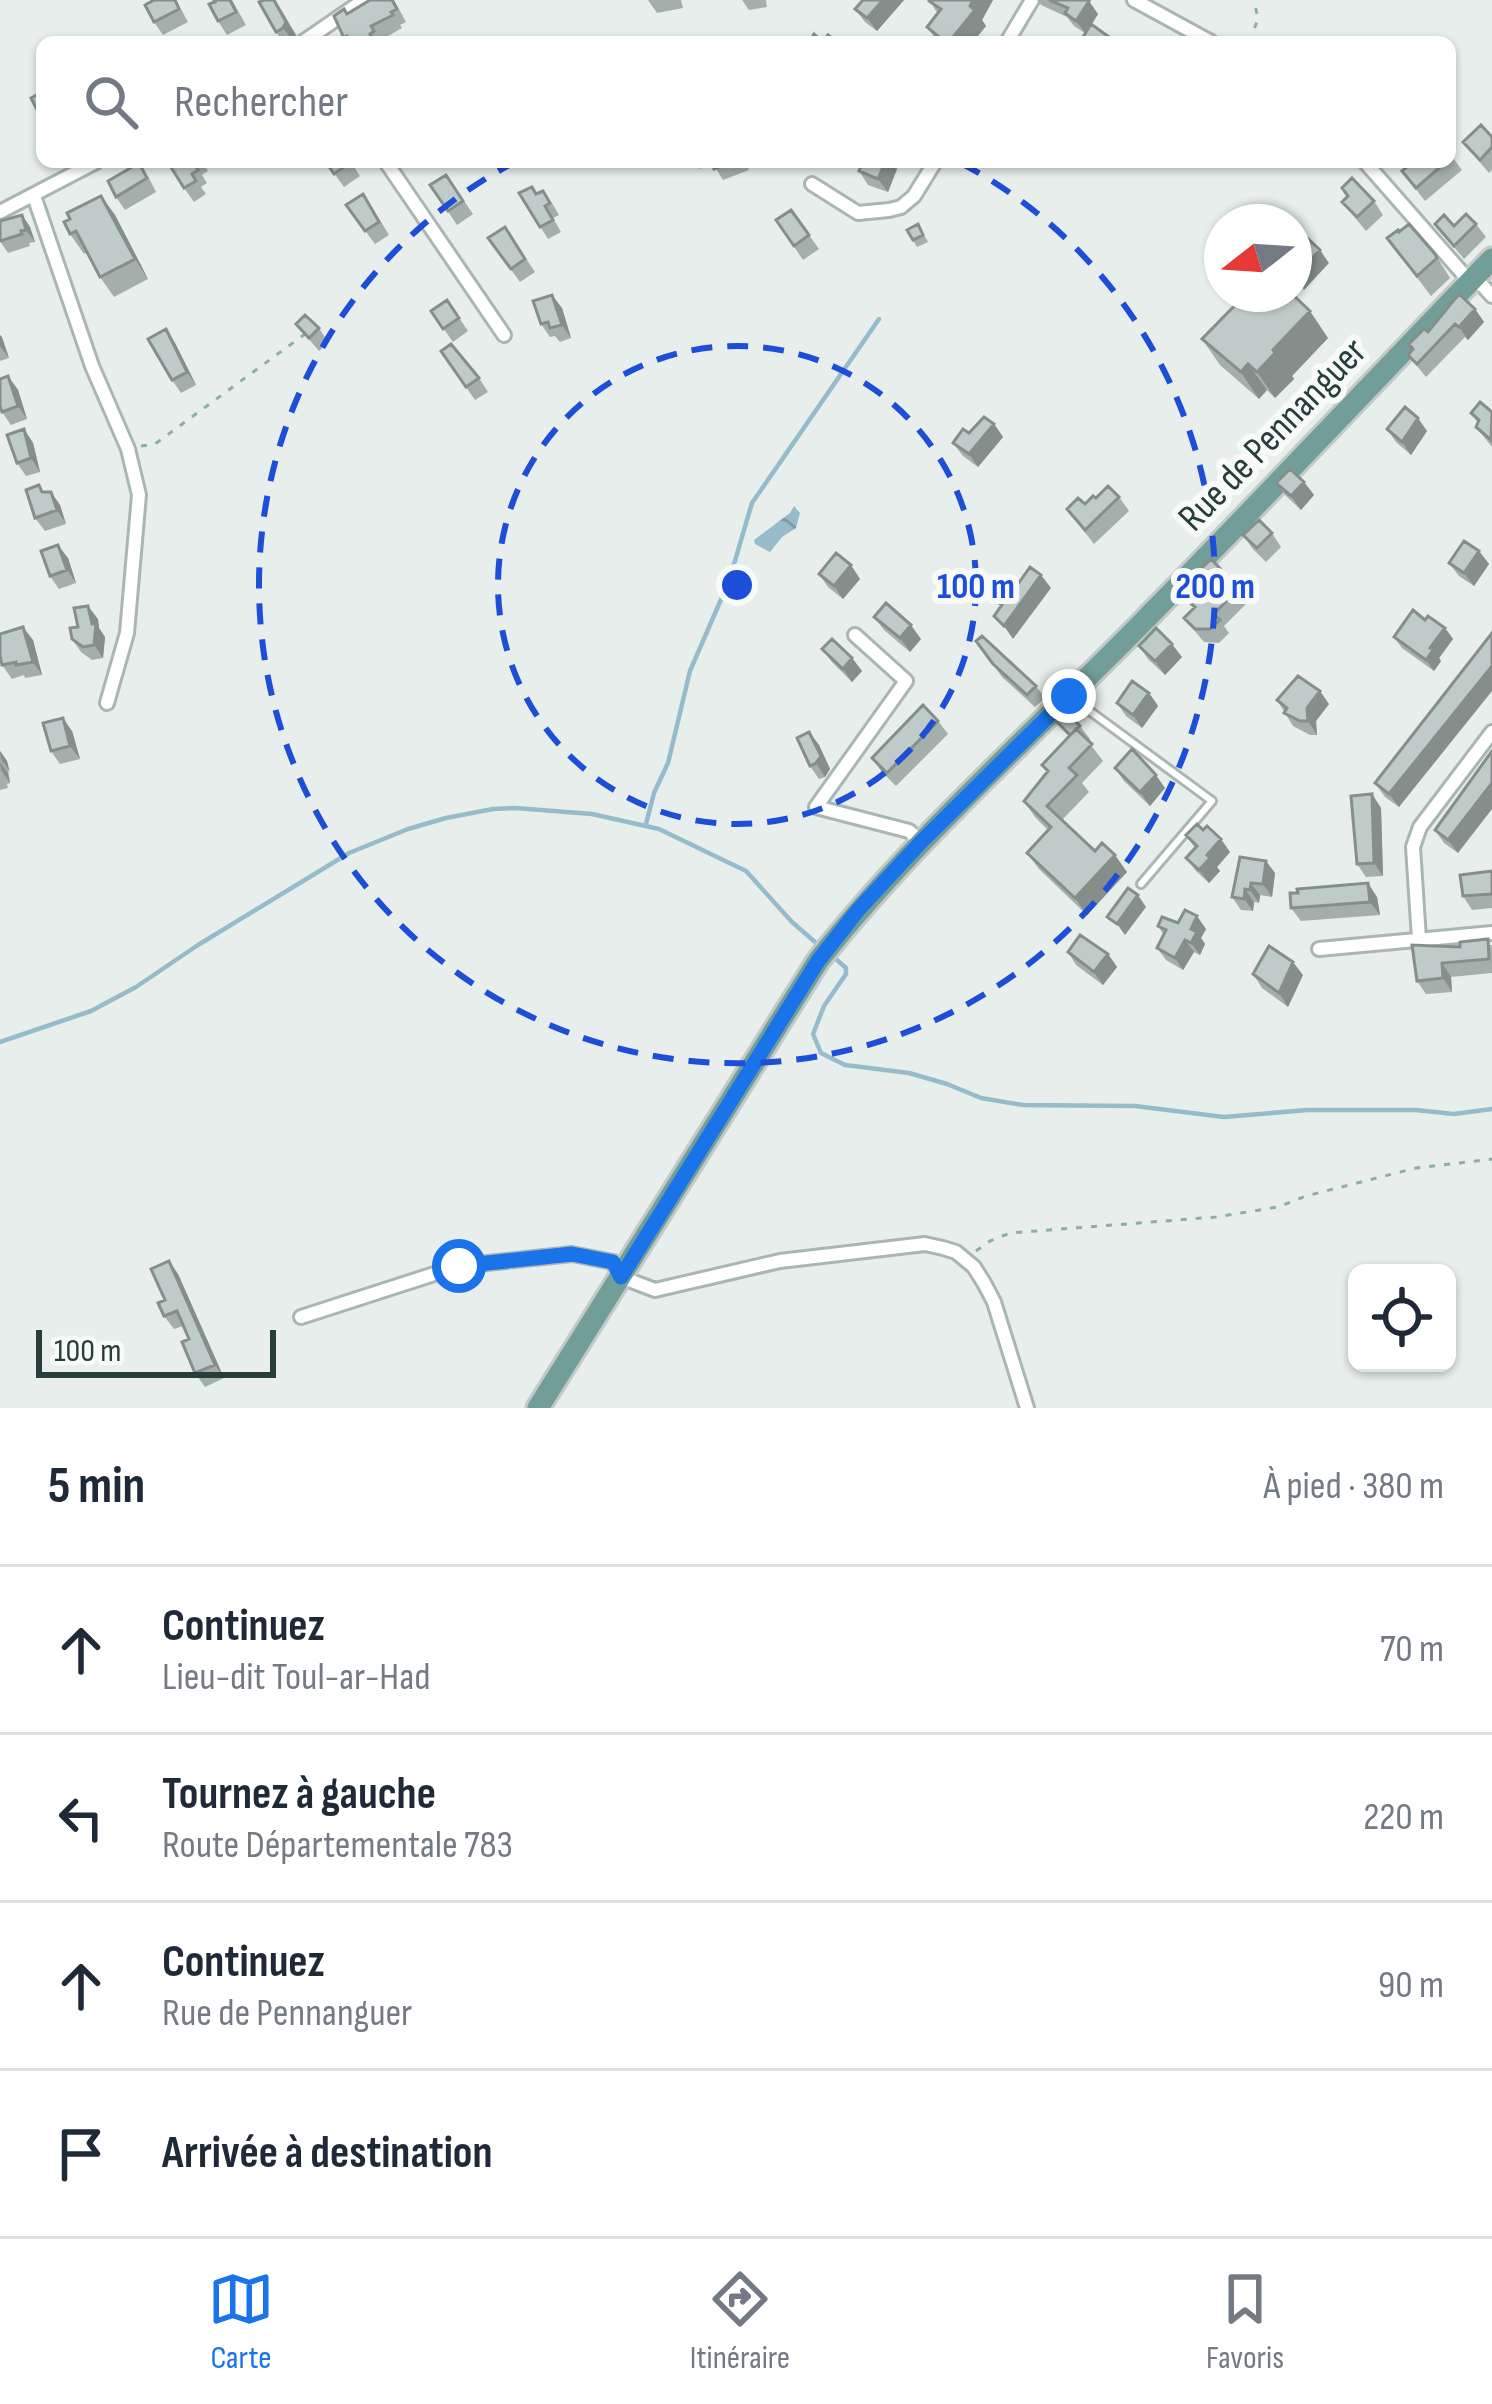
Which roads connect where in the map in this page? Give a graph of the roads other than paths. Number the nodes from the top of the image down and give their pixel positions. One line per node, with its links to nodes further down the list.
1 (364, 0): 4 (street)
2 (1032, 0): 5 (street)
3 (1134, 0): 6 (street)
4 (313, 36)
5 (1010, 36)
6 (1200, 36)
7 (85, 168): 12 (street)
8 (390, 168): 17 (street)
9 (930, 168): 11 (street)
10 (1370, 168): 15 (street)
11 (812, 184)
12 (34, 196): 13 (street); 20 (street)
13 (0, 212)
14 (1492, 259): 15 (main road, Rue de Pennanguer)
15 (1472, 279): 16 (street); 19 (main road, Rue de Pennanguer)
16 (1492, 296)
17 (504, 335)
18 (855, 635): 22 (street)
19 (1069, 696): 22 (main road, Rue de Pennanguer); 23 (lane)
20 (106, 703)
21 (1492, 732): 25 (street)
22 (921, 842): 27 (main road, Rue de Pennanguer)
23 (1141, 884)
24 (1492, 933): 25 (street)
25 (1419, 939): 26 (street)
26 (1319, 949)
27 (621, 1277): 28 (street); 29 (main road, Rue de Pennanguer); 30 (street)
28 (301, 1317)
29 (538, 1408)
30 (1027, 1408)

